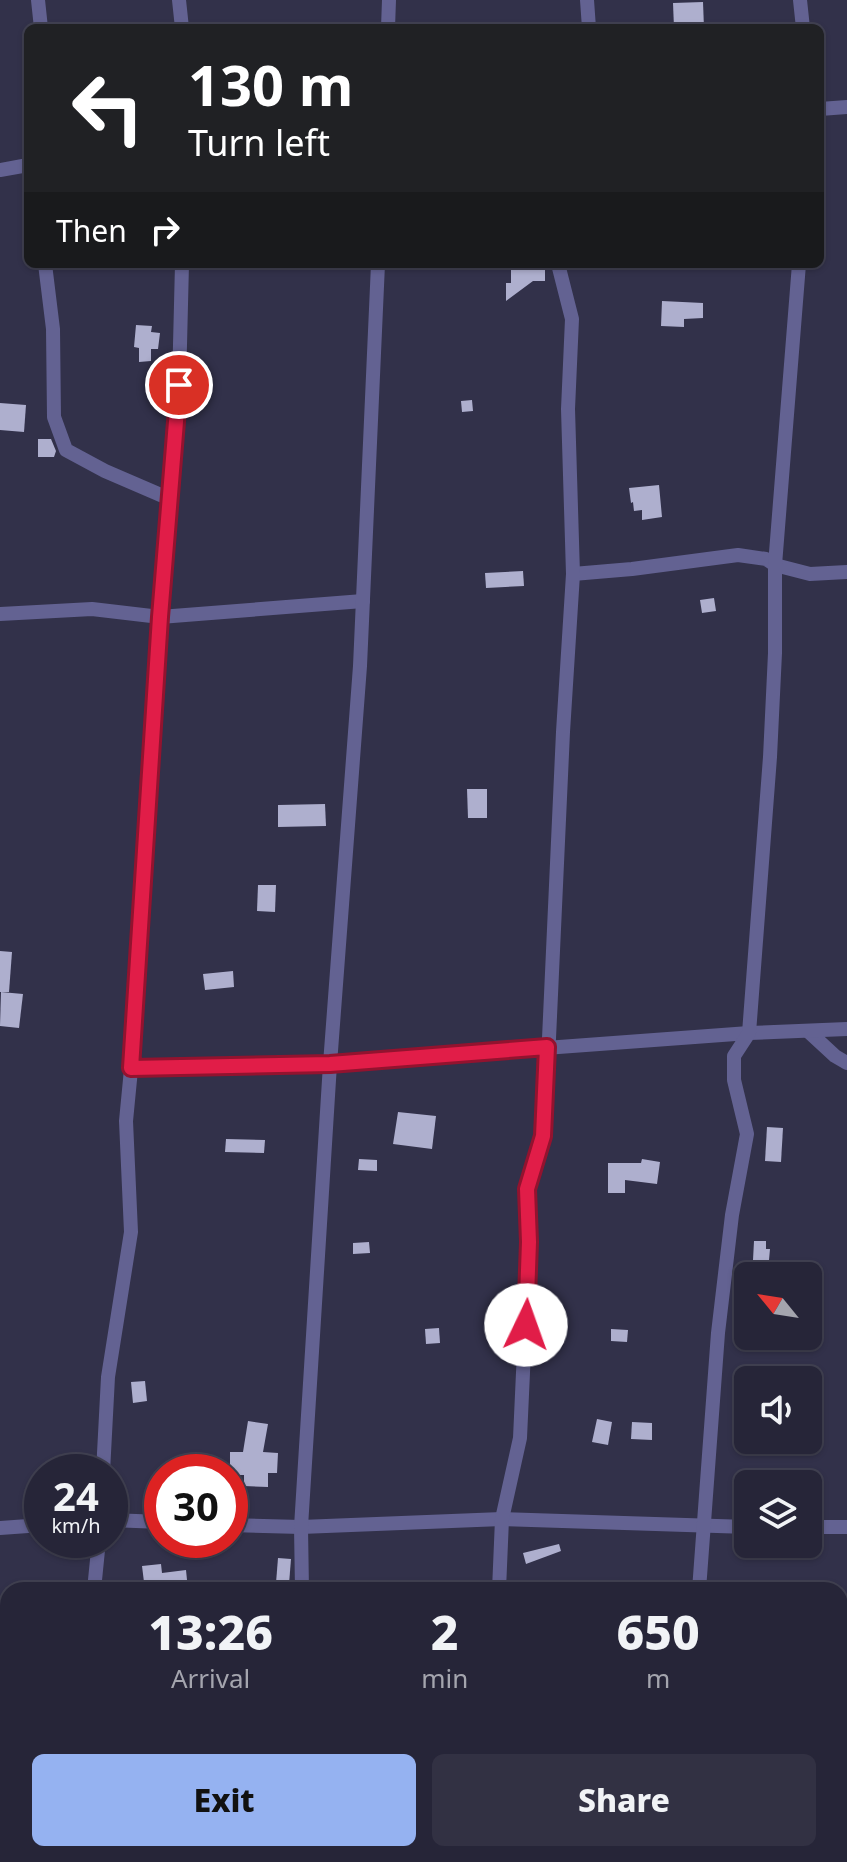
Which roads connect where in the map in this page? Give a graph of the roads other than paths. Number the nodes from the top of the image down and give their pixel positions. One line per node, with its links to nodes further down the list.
1 (38, 0): 6 (street)
2 (179, 0): 7 (street)
3 (389, 0): 8 (street)
4 (587, 0): 9 (street)
5 (800, 0): 10 (street)
6 (41, 24)
7 (182, 24)
8 (388, 24)
9 (589, 24)
10 (803, 24)
11 (847, 107): 12 (street)
12 (824, 109)
13 (24, 166): 14 (street)
14 (0, 170)
15 (45, 268): 20 (street)
16 (182, 268): 20 (street)
17 (378, 268): 24 (street)
18 (559, 268): 23 (street)
19 (799, 268): 21 (street)
20 (170, 499): 26 (street)
21 (775, 565): 22 (street); 23 (street); 29 (street)
22 (847, 572)
23 (573, 574): 30 (street)
24 (363, 601): 26 (street); 32 (street)
25 (0, 614): 26 (street)
26 (160, 617): 33 (street)
27 (847, 1029): 28 (street)
28 (809, 1032): 29 (street); 31 (street)
29 (749, 1033): 30 (street); 39 (street)
30 (547, 1047): 32 (street); 35 (street)
31 (847, 1063)
32 (330, 1064): 33 (street); 38 (street)
33 (131, 1068): 34 (street)
34 (104, 1454)
35 (502, 1519): 38 (street); 39 (street); 47 (street)
36 (24, 1526): 43 (street)
37 (248, 1526): 38 (street)
38 (301, 1527): 46 (street)
39 (704, 1527): 40 (street); 48 (street)
40 (734, 1527)
41 (822, 1527): 42 (street)
42 (847, 1527)
43 (0, 1528)
44 (97, 1558): 45 (street)
45 (95, 1582)
46 (302, 1582)
47 (499, 1582)
48 (700, 1582)

